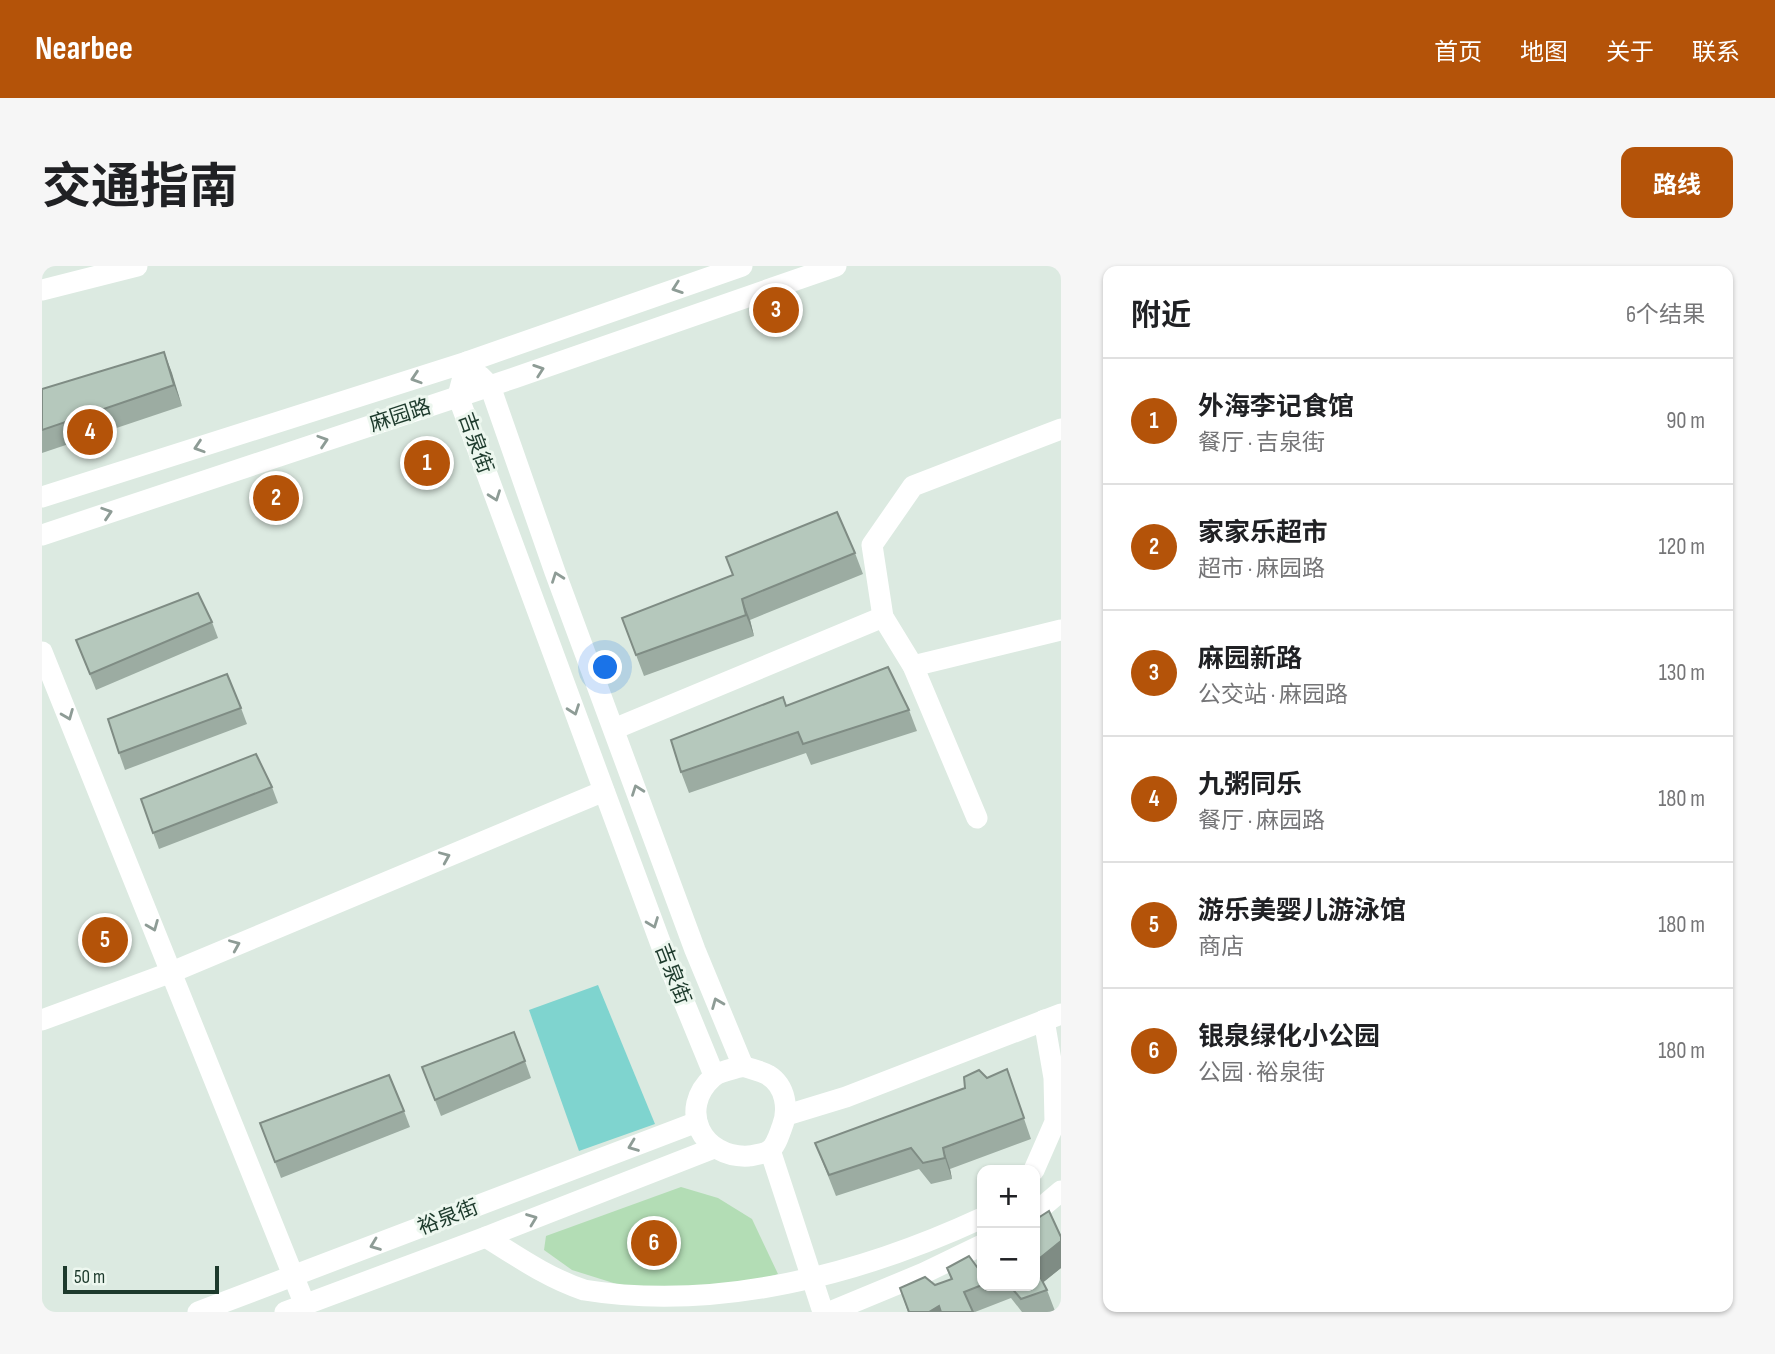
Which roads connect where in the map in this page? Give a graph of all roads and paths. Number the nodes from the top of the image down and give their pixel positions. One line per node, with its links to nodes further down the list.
1 (137, 266): 4 (street)
2 (742, 266): 5 (street, 麻园路, one-way to 5)
3 (836, 266): 6 (street, 麻园路, one-way to 3)
4 (43, 286)
5 (467, 362): 6 (street, 吉泉街); 7 (street, 吉泉街); 9 (street, 麻园路, one-way to 9)
6 (490, 386): 7 (street, 麻园路); 15 (street, 吉泉街, one-way to 6)
7 (458, 396): 10 (street, 麻园路, one-way to 7); 16 (street, 吉泉街, one-way to 16)
8 (1061, 429): 11 (street)
9 (42, 497)
10 (42, 535)
11 (883, 617): 14 (street); 15 (street)
12 (1061, 630): 14 (street)
13 (42, 652): 18 (street, one-way to 18)
14 (914, 667): 17 (street)
15 (614, 729): 21 (street, 吉泉街, one-way to 15)
16 (604, 791): 18 (street, one-way to 16); 22 (street, 吉泉街, one-way to 22)
17 (976, 818)
18 (172, 972): 20 (street); 33 (street)
19 (1052, 1017): 23 (street); 27 (street)
20 (42, 1020)
21 (743, 1066): 22 (street); 23 (street)
22 (714, 1075): 24 (street)
23 (787, 1115): 26 (street)
24 (697, 1122): 25 (street); 33 (street, 裕泉街, one-way to 33)
25 (714, 1148): 26 (street); 31 (street, 裕泉街, one-way to 25)
26 (770, 1150): 34 (street)
27 (1036, 1165)
28 (1061, 1191): 29 (street)
29 (1040, 1209)
30 (977, 1220): 34 (street)
31 (486, 1237): 34 (street); 35 (street, 裕泉街)
32 (977, 1247): 38 (street)
33 (292, 1277): 35 (street); 36 (street, 裕泉街)
34 (814, 1285): 37 (street)
35 (295, 1308)
36 (198, 1312)
37 (823, 1312)
38 (830, 1312)

